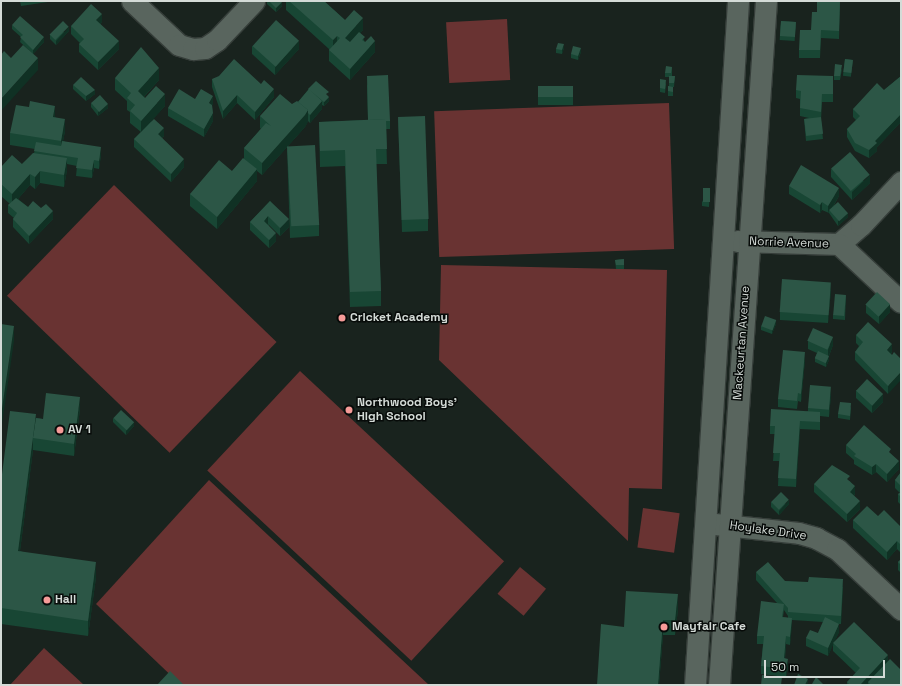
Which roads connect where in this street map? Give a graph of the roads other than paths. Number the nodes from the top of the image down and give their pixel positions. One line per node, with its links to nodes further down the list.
1 (132, 1): 2 (street)
2 (254, 1)
3 (738, 1): 6 (street)
4 (766, 1): 7 (street, Mackeurtan Avenue)
5 (901, 182): 8 (street, Norrie Avenue)
6 (722, 240): 7 (street, Norrie Avenue); 10 (street)
7 (750, 242): 8 (street, Norrie Avenue); 11 (street, Mackeurtan Avenue)
8 (840, 244): 9 (street)
9 (901, 302)
10 (705, 523): 11 (street, Hoylake Drive); 13 (street)
11 (729, 525): 12 (street, Hoylake Drive); 14 (street, Mackeurtan Avenue)
12 (901, 608)
13 (694, 685)
14 (719, 685)

